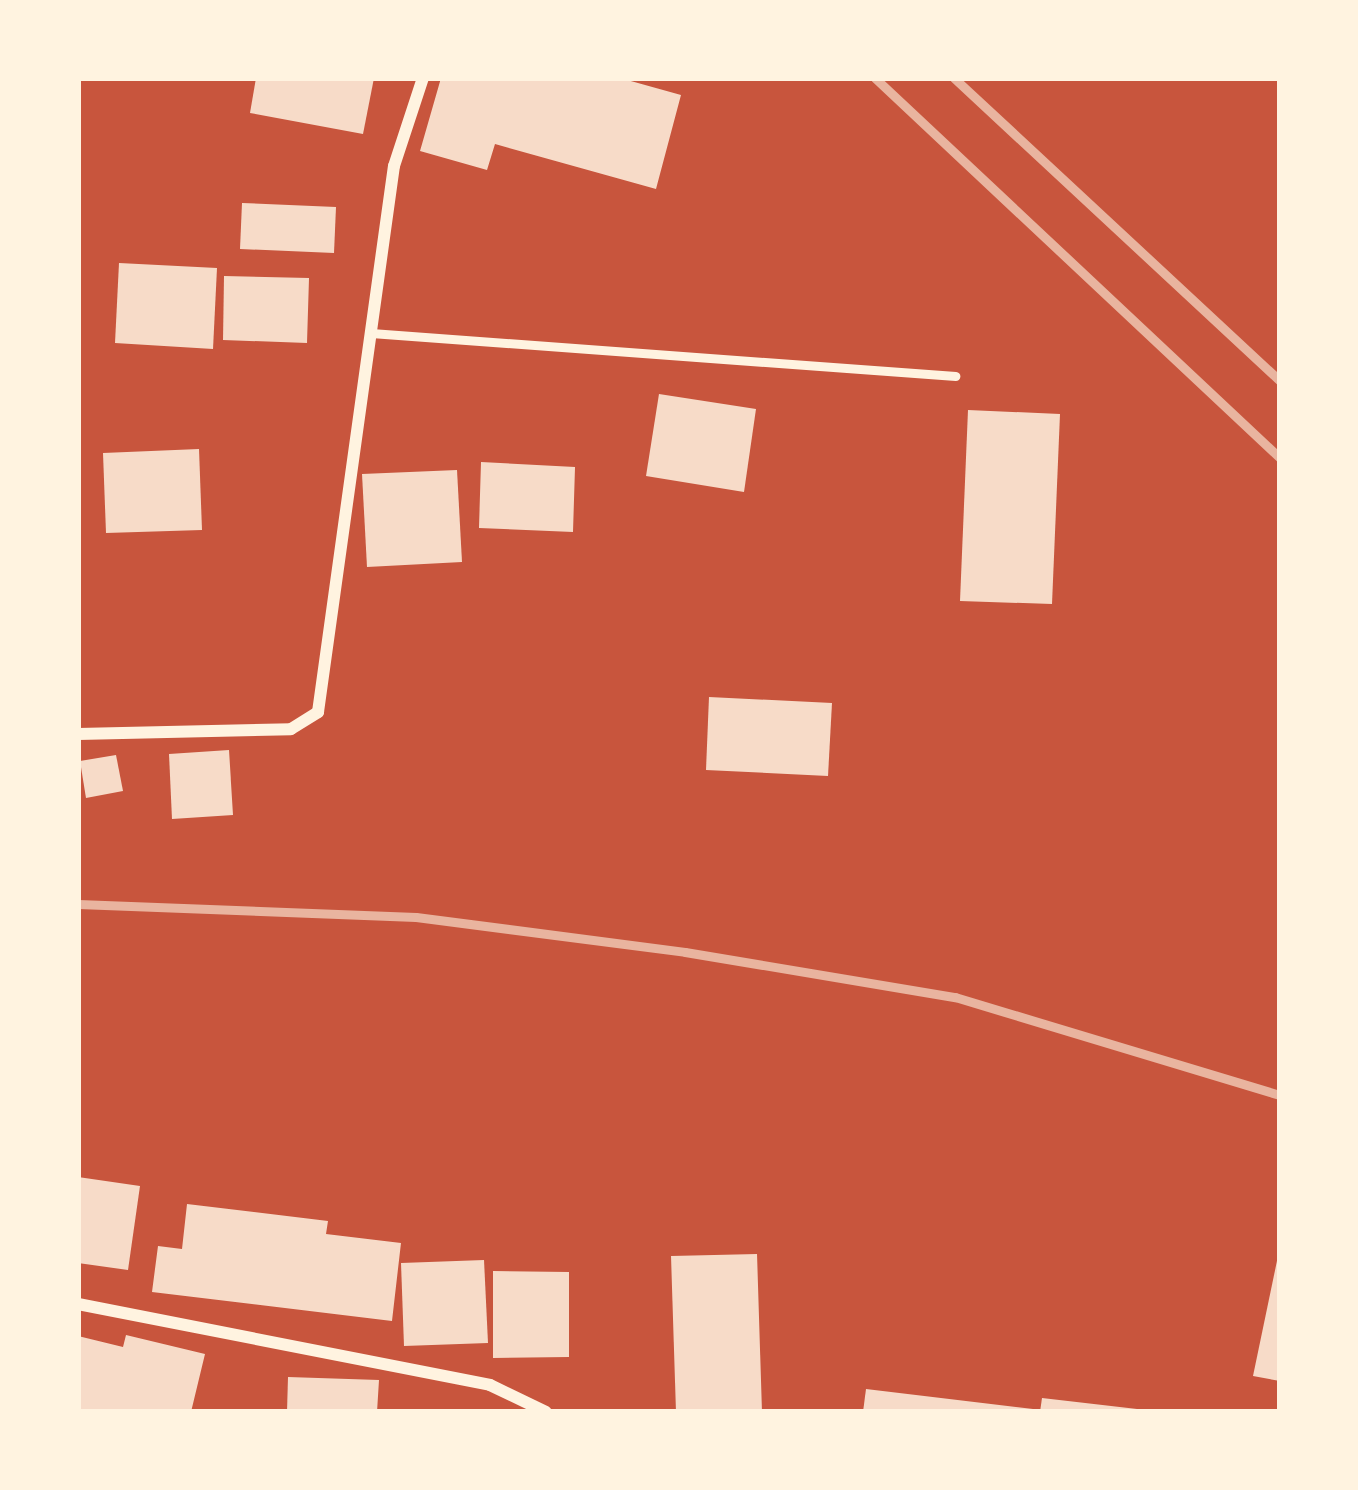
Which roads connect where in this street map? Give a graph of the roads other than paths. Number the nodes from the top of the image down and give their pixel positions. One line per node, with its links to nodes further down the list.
1 (422, 78): 2 (street)
2 (371, 333): 3 (lane); 4 (street)
3 (955, 376)
4 (78, 734)
5 (78, 1304): 6 (street)
6 (546, 1412)

